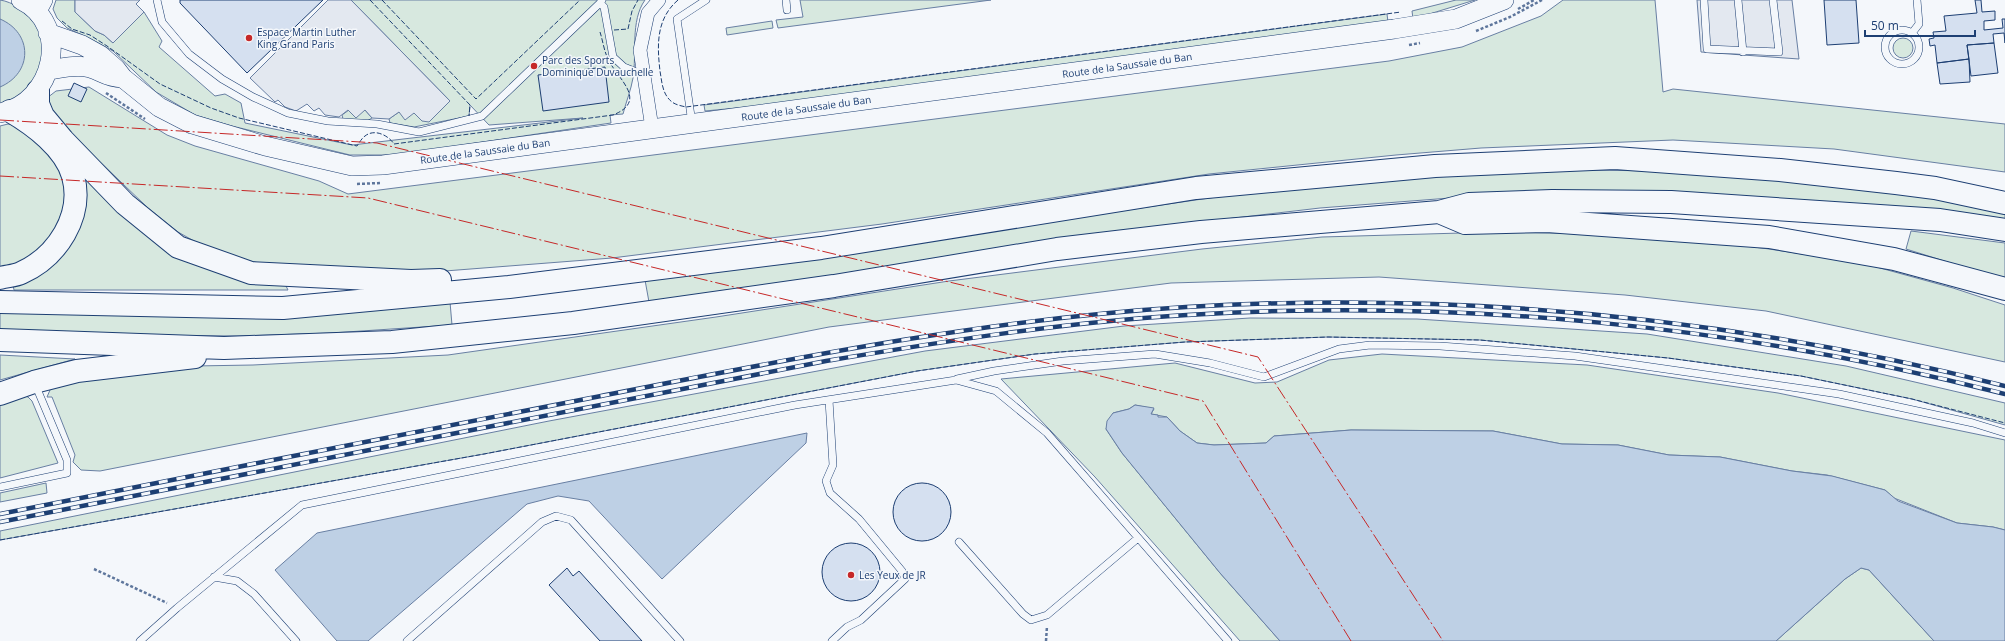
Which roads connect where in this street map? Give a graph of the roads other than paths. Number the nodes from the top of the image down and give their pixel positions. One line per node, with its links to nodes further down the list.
1 (21, 0): 12 (main road)
2 (157, 0): 11 (lane)
3 (659, 0): 18 (street)
4 (706, 0): 22 (lane)
5 (786, 0): 13 (lane)
6 (1504, 0): 22 (main road, Route de la Saussaie du Ban)
7 (1704, 0): 16 (lane)
8 (1738, 0): 16 (lane)
9 (1773, 0): 16 (lane)
10 (1917, 0): 15 (lane)
11 (601, 1): 18 (lane)
12 (40, 7): 14 (main road)
13 (787, 10)
14 (48, 33): 17 (main road); 19 (main road, Route de la Saussaie du Ban)
15 (1912, 33): 15 (lane)
16 (1743, 52)
17 (49, 70): 19 (main road, Route de la Saussaie du Ban); 20 (main road)
18 (644, 75): 23 (street)
19 (123, 78): 23 (main road, Route de la Saussaie du Ban)
20 (38, 91): 21 (main road); 30 (highway)
21 (5, 112): 29 (highway)
22 (692, 123): 23 (main road, Route de la Saussaie du Ban)
23 (652, 128)
24 (1935, 188): 25 (highway); 26 (highway); 30 (highway)
25 (2005, 190)
26 (2005, 203)
27 (1439, 212): 28 (highway); 31 (highway); 34 (highway)
28 (2005, 230)
29 (0, 278)
30 (509, 287): 32 (highway)
31 (2005, 289)
32 (0, 302)
33 (0, 340): 34 (highway)
34 (224, 348): 36 (highway)
35 (956, 380): 38 (lane); 39 (lane); 41 (lane)
36 (34, 382): 37 (highway); 40 (lane)
37 (0, 394)
38 (828, 400): 43 (lane); 48 (lane)
39 (2005, 433)
40 (0, 487)
41 (1138, 538): 42 (lane); 49 (lane)
42 (959, 542)
43 (214, 577): 44 (lane); 45 (lane)
44 (140, 641)
45 (296, 641)
46 (407, 641): 47 (lane)
47 (680, 641)
48 (832, 641)
49 (1228, 641)

